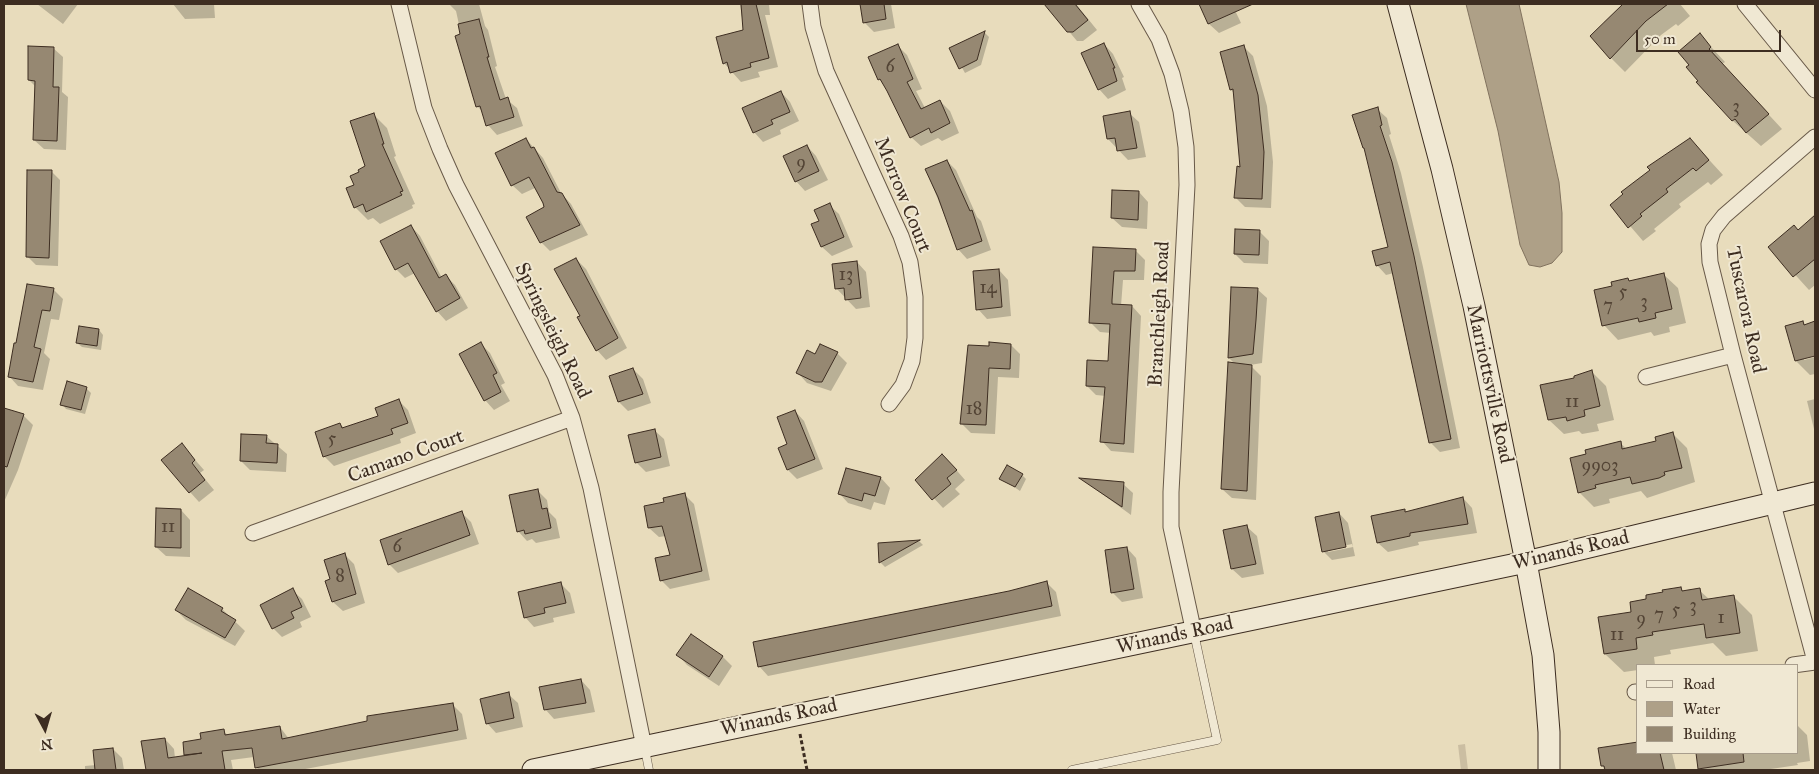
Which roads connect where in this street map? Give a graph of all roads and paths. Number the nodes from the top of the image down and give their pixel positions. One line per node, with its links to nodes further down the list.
1 (399, 4): 11 (street, Springsleigh Road)
2 (810, 4): 10 (street, Morrow Court)
3 (1139, 4): 16 (street, Branchleigh Road)
4 (1398, 4): 15 (street, Marriottsville Road)
5 (1745, 4): 6 (street)
6 (1815, 90)
7 (1815, 137): 8 (street, Tuscarora Road)
8 (1733, 355): 9 (street); 13 (street, Tuscarora Road)
9 (1646, 377)
10 (889, 404)
11 (572, 418): 14 (street, Camano Court); 20 (street, Springsleigh Road)
12 (1815, 493): 13 (street, Winands Road)
13 (1773, 504): 15 (street, Winands Road); 17 (street, Tuscarora Road)
14 (253, 533)
15 (1526, 562): 16 (street, Winands Road); 26 (street, Marriottsville Road)
16 (1194, 633): 19 (street, Winands Road); 21 (lane)
17 (1815, 661): 18 (street)
18 (1798, 664)
19 (796, 714): 20 (street, Winands Road); 24 (path)
20 (644, 747): 22 (street, Winands Road); 23 (lane)
21 (1106, 767): 25 (lane)
22 (533, 770)
23 (649, 770)
24 (807, 770)
25 (1072, 770)
26 (1549, 770)

